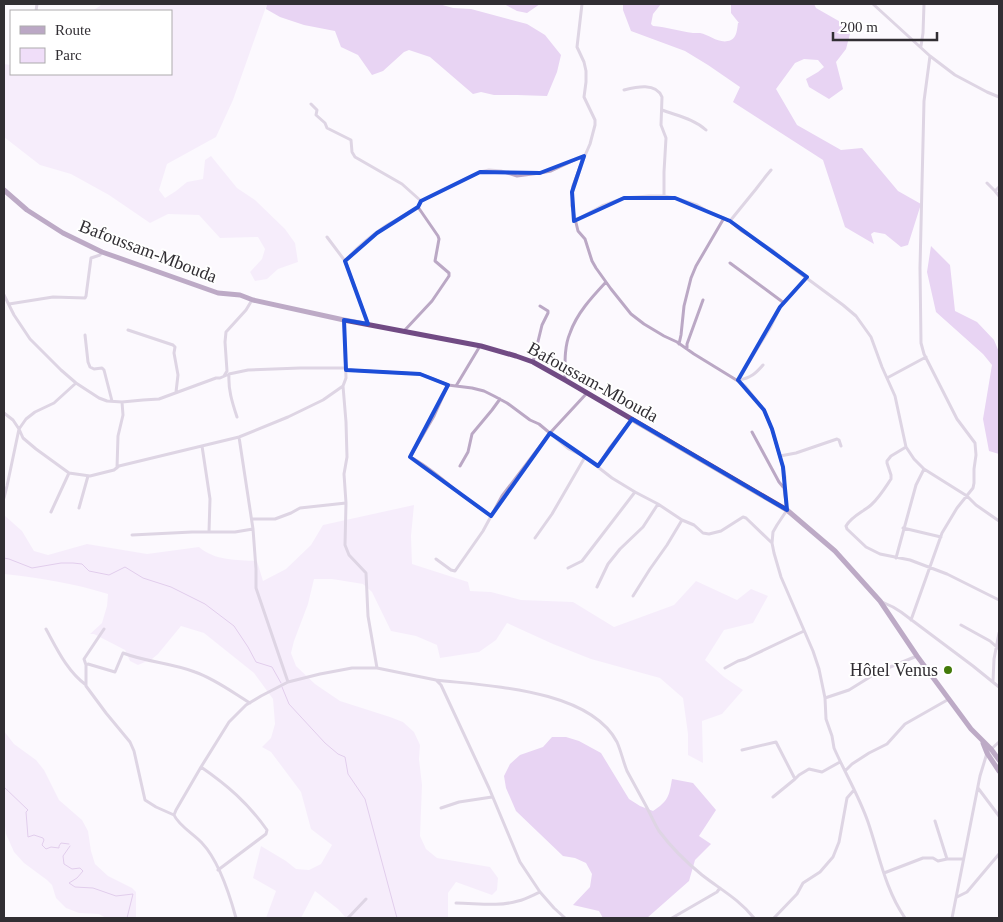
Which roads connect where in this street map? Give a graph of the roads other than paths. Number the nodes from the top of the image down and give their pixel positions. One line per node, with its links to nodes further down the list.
1 (582, 4): 11 (street)
2 (873, 4): 4 (street)
3 (924, 4): 4 (street)
4 (921, 46): 5 (street)
5 (930, 56): 7 (street); 44 (street)
6 (624, 90): 9 (street)
7 (999, 97)
8 (311, 104): 19 (street)
9 (662, 110): 10 (street); 17 (street)
10 (706, 130)
11 (584, 156): 19 (street); 22 (street)
12 (771, 170): 23 (street)
13 (987, 183): 16 (street)
14 (999, 187): 16 (street)
15 (4, 190): 25 (highway, Bafoussam-Mbouda)
16 (995, 191): 18 (street)
17 (664, 196): 21 (street); 22 (street)
18 (999, 196)
19 (421, 201): 20 (street)
20 (418, 207): 26 (street); 39 (street)
21 (724, 218): 23 (street); 41 (street)
22 (576, 220): 29 (street)
23 (730, 221): 28 (street)
24 (327, 237): 26 (street)
25 (102, 252): 31 (highway, Bafoussam-Mbouda); 34 (street)
26 (345, 261): 37 (street)
27 (730, 264): 33 (street)
28 (807, 277): 33 (street); 50 (street)
29 (606, 282): 41 (street); 51 (street)
30 (4, 296): 34 (street)
31 (253, 300): 36 (highway, Bafoussam-Mbouda); 49 (street)
32 (703, 300): 43 (street)
33 (784, 303): 52 (street)
34 (9, 304): 53 (street)
35 (540, 306): 45 (street)
36 (344, 320): 37 (highway, Bafoussam-Mbouda); 47 (street)
37 (368, 324): 39 (highway, Bafoussam-Mbouda)
38 (128, 330): 57 (street)
39 (404, 331): 42 (highway, Bafoussam-Mbouda)
40 (85, 335): 60 (street)
41 (679, 345): 43 (street)
42 (481, 346): 45 (highway, Bafoussam-Mbouda); 56 (street)
43 (687, 350): 52 (street)
44 (926, 357): 50 (street); 82 (street)
45 (533, 362): 51 (highway, Bafoussam-Mbouda)
46 (763, 365): 52 (street)
47 (346, 369): 48 (street); 54 (street); 55 (street)
48 (229, 374): 49 (street); 63 (street)
49 (223, 376): 57 (street)
50 (887, 378): 71 (street)
51 (565, 380): 58 (highway, Bafoussam-Mbouda)
52 (739, 380): 72 (street)
53 (76, 383): 60 (street); 65 (street)
54 (448, 385): 56 (street); 89 (street)
55 (344, 386): 68 (street); 84 (street)
56 (456, 386): 59 (street)
57 (176, 392): 61 (street)
58 (587, 393): 64 (highway, Bafoussam-Mbouda); 67 (street)
59 (500, 399): 67 (street); 74 (street)
60 (112, 402): 61 (street)
61 (122, 402): 76 (street)
62 (4, 413): 65 (street)
63 (237, 417)
64 (632, 419): 75 (street); 87 (highway, Bafoussam-Mbouda)
65 (19, 428): 78 (street); 83 (street)
66 (752, 432): 80 (street)
67 (550, 433): 73 (street); 89 (street)
68 (239, 437): 69 (street); 90 (street)
69 (202, 446): 76 (street); 95 (street)
70 (841, 446): 72 (street)
71 (906, 447): 77 (street); 101 (street)
72 (780, 456): 80 (street)
73 (585, 457): 75 (street); 98 (street)
74 (460, 466)
75 (598, 466): 81 (street)
76 (117, 468): 79 (street)
77 (924, 469): 82 (street); 93 (street)
78 (69, 473): 79 (street); 88 (street)
79 (88, 476): 86 (street)
80 (784, 488): 87 (street)
81 (636, 492): 85 (street); 102 (street)
82 (967, 496): 92 (street); 97 (street)
83 (4, 498)
84 (346, 503): 90 (street); 117 (street)
85 (658, 504): 91 (street); 104 (street)
86 (79, 508)
87 (788, 510): 99 (street); 107 (highway, Bafoussam-Mbouda)
88 (51, 512)
89 (490, 516): 100 (street)
90 (252, 519): 94 (street)
91 (682, 520): 99 (street); 105 (street)
92 (999, 521)
93 (903, 528): 97 (street); 101 (street)
94 (253, 529): 95 (street); 120 (street)
95 (209, 532): 96 (street)
96 (132, 535)
97 (940, 537): 103 (street)
98 (535, 538)
99 (772, 543): 112 (street)
100 (436, 558)
101 (896, 558): 103 (street)
102 (568, 568)
103 (929, 568): 106 (street); 108 (street)
104 (597, 587)
105 (633, 596)
106 (999, 600)
107 (880, 601): 108 (street); 115 (highway, Bafoussam-Mbouda)
108 (911, 620): 121 (street)
109 (961, 625): 114 (street)
110 (46, 629): 122 (street)
111 (104, 630): 116 (street)
112 (804, 631): 118 (street); 124 (street)
113 (999, 633): 114 (street)
114 (998, 648): 121 (street)
115 (918, 656): 124 (street); 125 (highway, Bafoussam-Mbouda)
116 (86, 665): 122 (street); 126 (street)
117 (377, 668): 119 (street); 120 (street)
118 (725, 668)
119 (436, 680): 138 (street); 149 (street)
120 (288, 682): 126 (street)
121 (993, 682): 123 (street)
122 (86, 686): 141 (street)
123 (999, 687)
124 (825, 698): 131 (street)
125 (949, 699): 129 (highway, Bafoussam-Mbouda); 133 (street)
126 (250, 703): 132 (street)
127 (999, 742): 129 (street)
128 (742, 750): 135 (street)
129 (989, 751): 130 (highway, Bafoussam-Mbouda); 134 (highway, Bafoussam-Mbouda); 136 (street)
130 (999, 760)
131 (840, 762): 133 (street); 135 (street)
132 (200, 767): 141 (street); 147 (street)
133 (845, 771): 137 (street)
134 (999, 771)
135 (795, 779): 139 (street)
136 (978, 788): 142 (street); 146 (street)
137 (854, 790): 148 (street); 161 (street)
138 (492, 797): 140 (street); 150 (street)
139 (773, 797)
140 (441, 808)
141 (174, 815): 147 (street)
142 (999, 816)
143 (935, 821): 145 (street)
144 (999, 854): 153 (street)
145 (947, 859): 146 (street); 148 (street)
146 (963, 859): 153 (street)
147 (218, 870): 156 (street)
148 (884, 873): 162 (street)
149 (720, 888): 151 (street); 152 (street)
150 (540, 892): 155 (street); 158 (street)
151 (717, 892): 152 (street); 159 (street)
152 (727, 893): 160 (street)
153 (956, 897): 163 (street)
154 (366, 899): 157 (street)
155 (456, 903)
156 (236, 918)
157 (348, 918)
158 (566, 918)
159 (672, 918)
160 (754, 918)
161 (774, 918)
162 (904, 918)
163 (952, 918)

